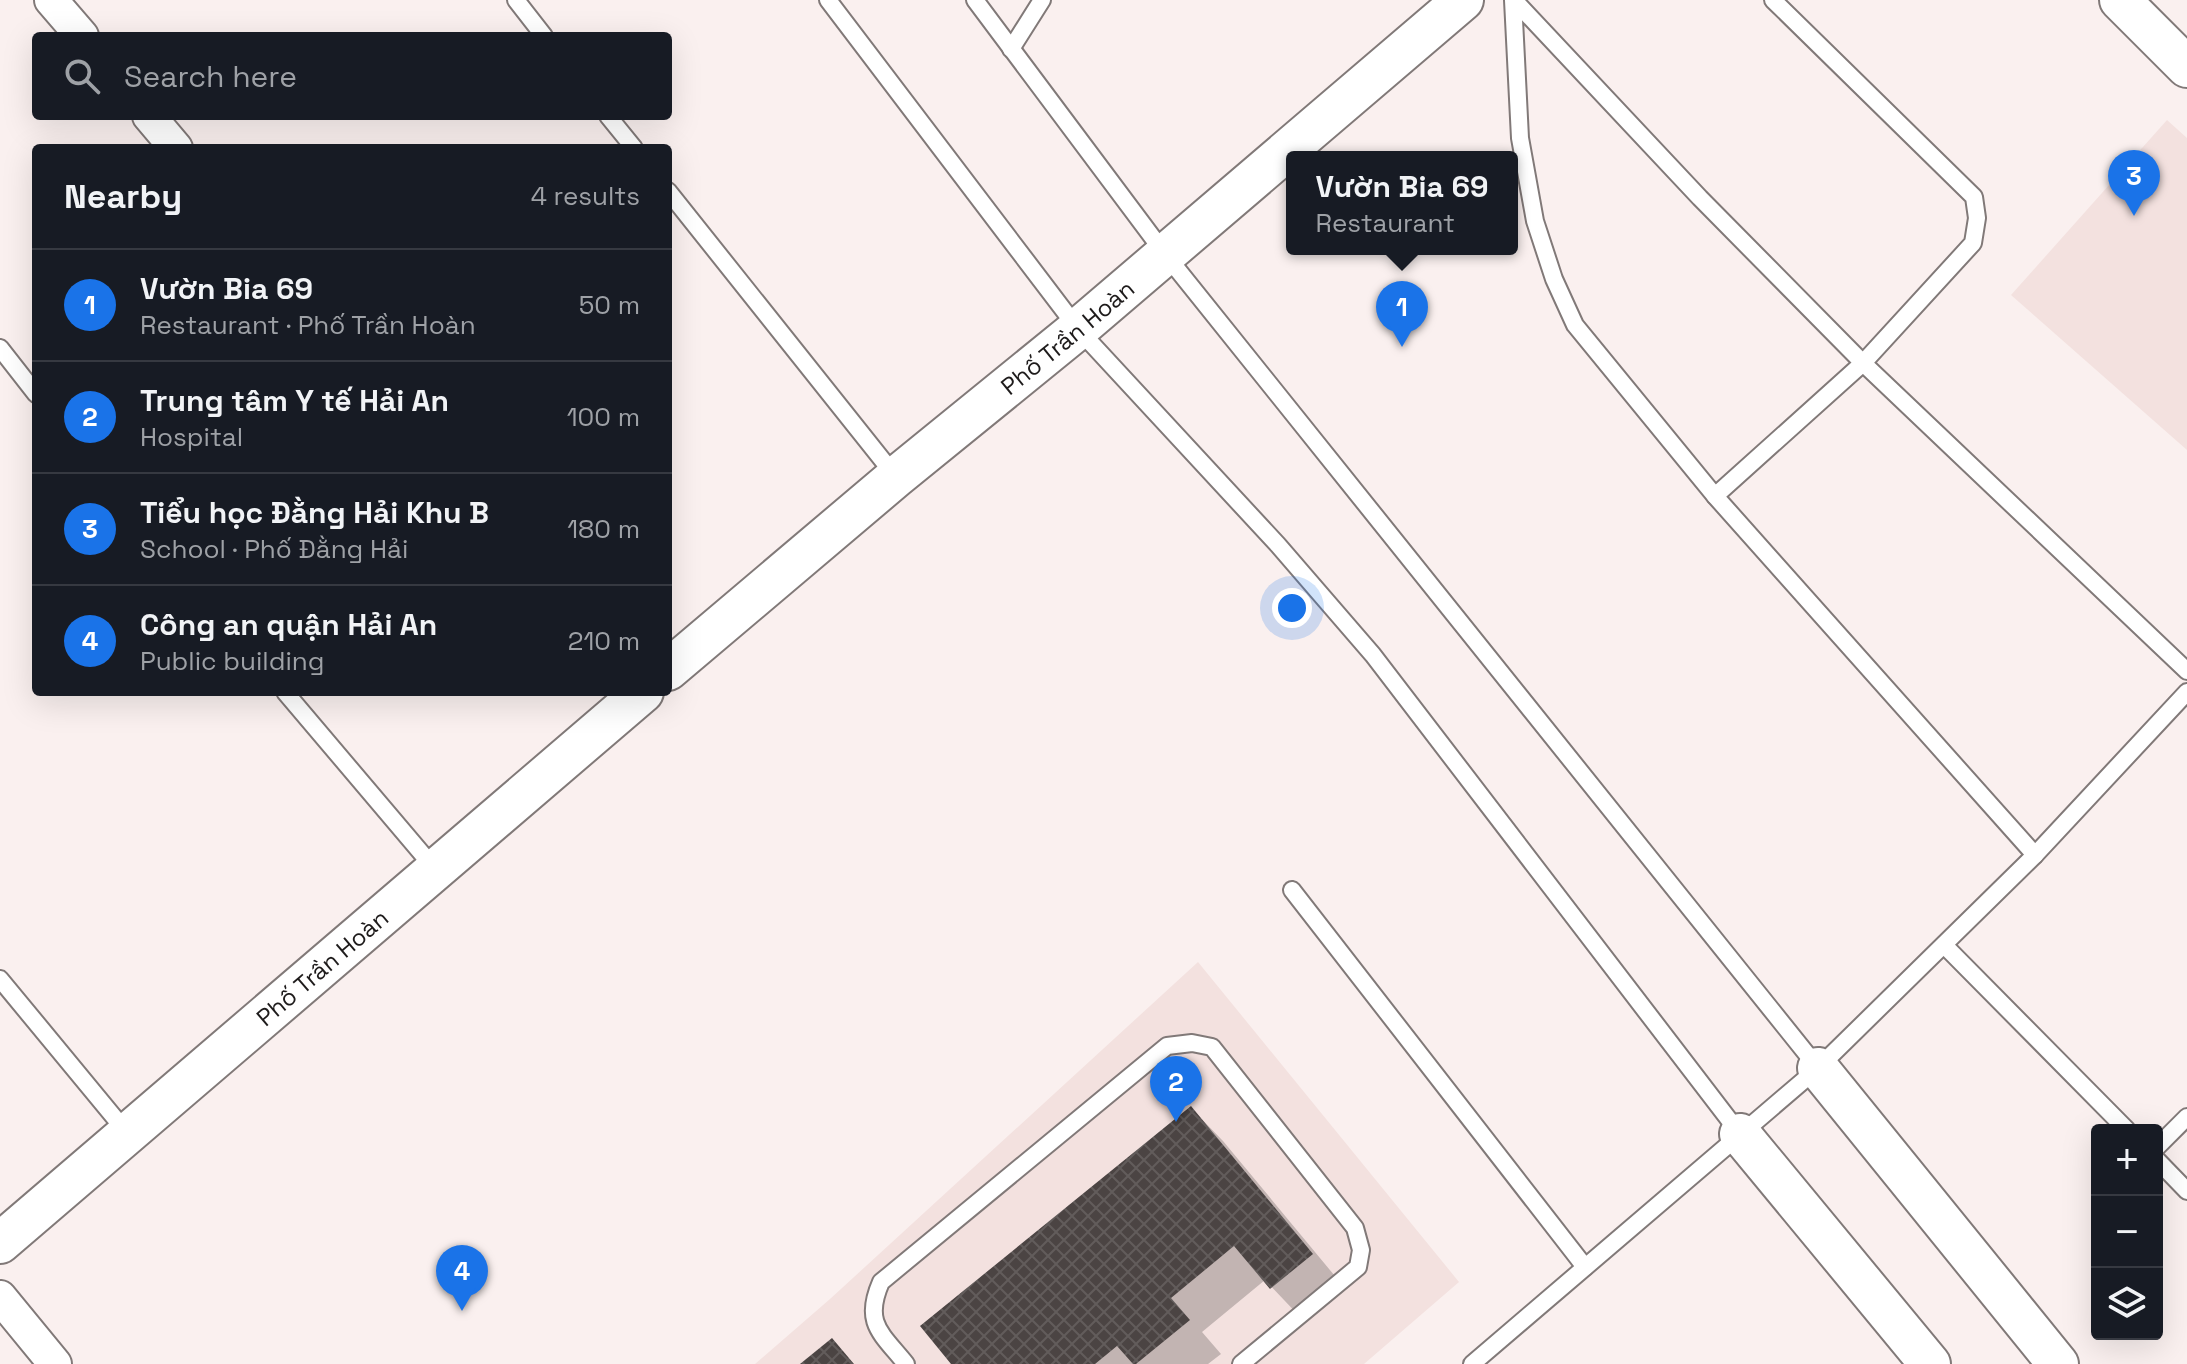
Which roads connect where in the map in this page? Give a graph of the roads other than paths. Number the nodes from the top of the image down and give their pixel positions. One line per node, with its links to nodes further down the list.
1 (51, 0): 10 (street)
2 (516, 0): 11 (lane)
3 (828, 0): 20 (lane)
4 (975, 0): 12 (lane)
5 (1042, 0): 12 (lane)
6 (1514, 0): 22 (lane); 25 (lane)
7 (1773, 0): 22 (lane)
8 (2120, 0): 13 (street)
9 (1452, 4): 19 (street, Phố Trần Hoàn)
10 (79, 32)
11 (541, 32)
12 (1011, 49): 19 (lane)
13 (2187, 67)
14 (152, 120): 16 (street)
15 (611, 120): 17 (lane)
16 (173, 144)
17 (631, 144)
18 (672, 196): 24 (lane)
19 (1165, 254): 20 (street, Phố Trần Hoàn); 36 (lane)
20 (1078, 329): 24 (street, Phố Trần Hoàn); 40 (lane)
21 (0, 348): 23 (lane)
22 (1863, 363): 25 (lane); 27 (lane)
23 (32, 389)
24 (896, 477): 26 (street, Phố Trần Hoàn)
25 (1715, 496): 31 (lane)
26 (672, 667)
27 (2187, 671)
28 (2187, 692): 31 (lane)
29 (288, 696): 32 (lane)
30 (635, 696): 32 (street, Phố Trần Hoàn)
31 (2035, 855): 34 (lane)
32 (435, 869): 39 (street, Phố Trần Hoàn)
33 (1292, 890): 45 (lane)
34 (1944, 945): 36 (lane); 38 (lane)
35 (0, 979): 39 (lane)
36 (1818, 1068): 40 (lane); 52 (street)
37 (2187, 1117): 41 (lane)
38 (2121, 1124)
39 (128, 1134): 44 (street, Phố Trần Hoàn)
40 (1740, 1134): 45 (lane); 51 (street)
41 (2163, 1141)
42 (2163, 1166): 43 (lane)
43 (2187, 1191)
44 (0, 1243)
45 (1585, 1267): 50 (lane)
46 (0, 1297): 47 (street)
47 (55, 1364)
48 (906, 1364): 49 (lane)
49 (1241, 1364)
50 (1472, 1364)
51 (1930, 1364)
52 (2058, 1364)

